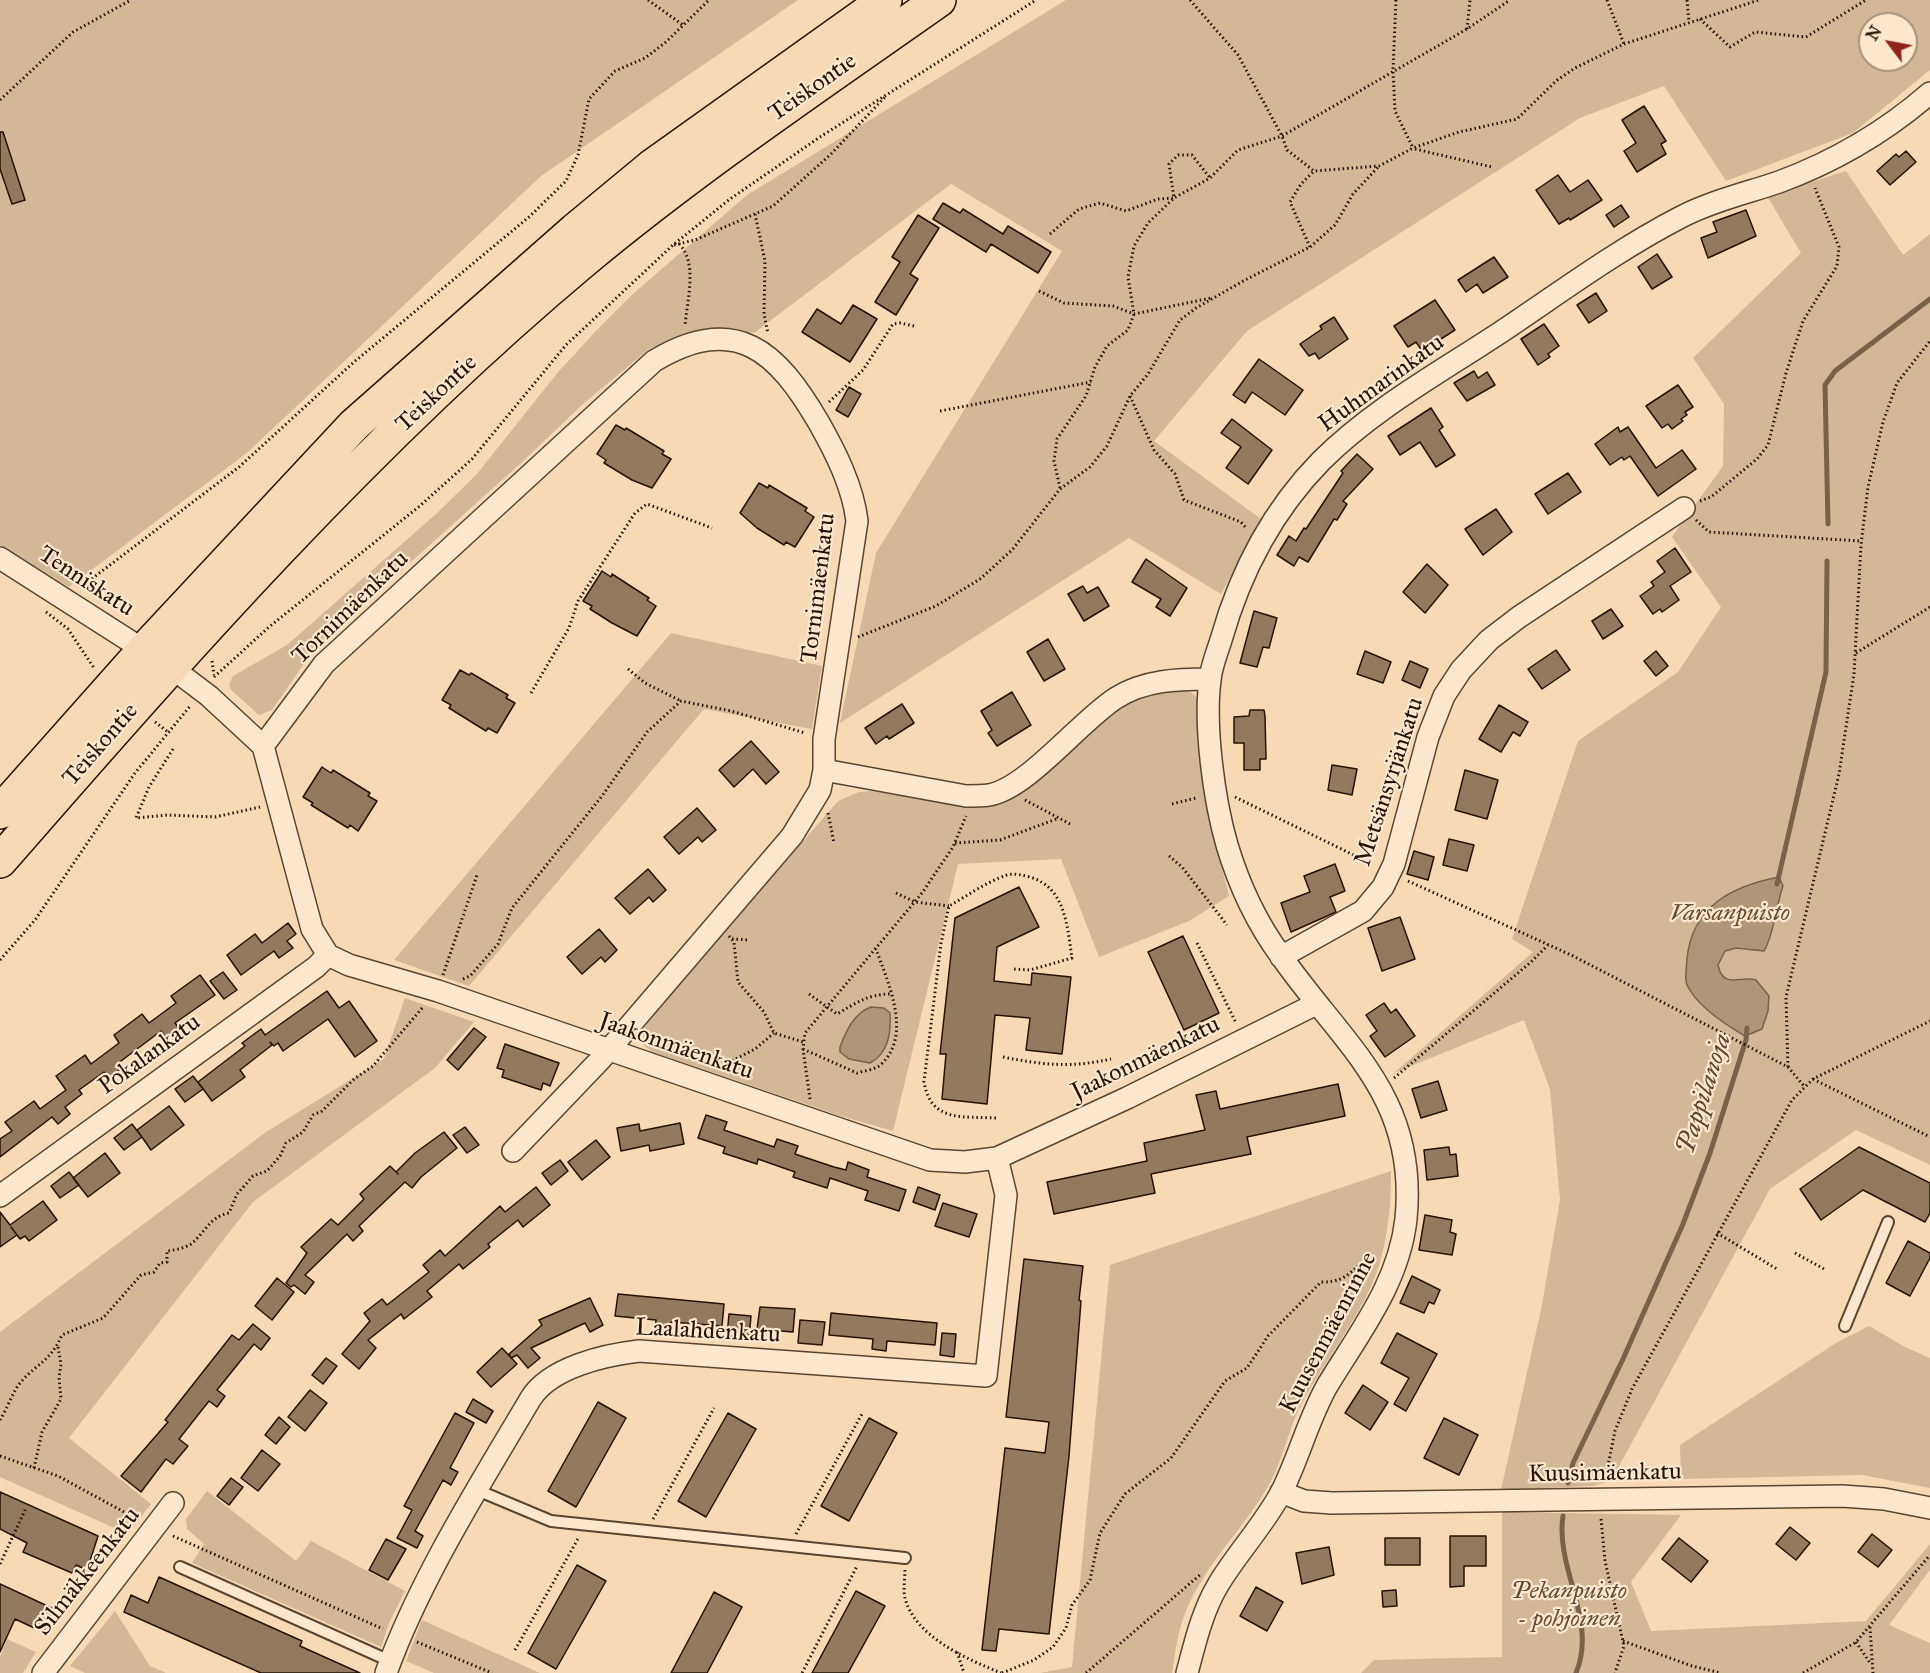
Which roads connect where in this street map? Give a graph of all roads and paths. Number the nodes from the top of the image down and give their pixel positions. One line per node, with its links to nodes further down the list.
1 (131, 0): 23 (path)
2 (648, 0): 17 (path)
3 (709, 0): 17 (path)
4 (885, 0): 58 (highway, Teiskontie)
5 (939, 0): 61 (highway, Teiskontie)
6 (1036, 0): 21 (path)
7 (1190, 0): 24 (path)
8 (1395, 0): 20 (path)
9 (1470, 0): 18 (path)
10 (1510, 0): 18 (path)
11 (1607, 0): 19 (path)
12 (1687, 0): 16 (path)
13 (1759, 0): 15 (path)
14 (1866, 0): 15 (path)
15 (1700, 19): 16 (path)
16 (1689, 22): 19 (path)
17 (683, 26): 54 (path)
18 (1467, 29): 20 (path)
19 (1624, 44): 25 (path)
20 (1393, 70): 24 (path); 25 (path)
21 (888, 93): 32 (path); 35 (path)
22 (1930, 93): 28 (street, Huhmarinkatu)
23 (0, 100)
24 (1282, 136): 29 (path); 30 (path)
25 (1413, 148): 26 (path); 27 (path)
26 (1379, 166): 29 (path); 36 (path)
27 (1492, 167)
28 (1807, 170): 49 (path); 52 (street, Huhmarinkatu)
29 (1314, 171): 36 (path)
30 (1210, 178): 31 (path); 31 (path)
31 (1174, 198): 33 (path); 39 (path)
32 (755, 214): 34 (path); 43 (path)
33 (1050, 234)
34 (679, 244): 35 (path); 42 (path)
35 (673, 245): 60 (path)
36 (1310, 247): 38 (path)
37 (1039, 291): 39 (path)
38 (1214, 297): 39 (path); 45 (path)
39 (1134, 314): 44 (path)
40 (914, 326): 47 (path)
41 (1930, 341): 51 (path)
42 (683, 345): 43 (street, Tornimäenkatu); 70 (street, Tornimäenkatu)
43 (773, 359): 47 (street, Tornimäenkatu)
44 (1091, 382): 46 (path); 48 (path)
45 (1130, 396): 48 (path); 52 (path)
46 (939, 411)
47 (813, 414): 57 (street, Tornimäenkatu)
48 (1060, 489): 57 (path)
49 (1684, 508): 51 (path); 86 (street, Metsänsyrjänkatu)
50 (712, 528): 64 (path)
51 (1862, 541): 59 (path)
52 (1260, 543): 63 (street, Huhmarinkatu)
53 (0, 558): 54 (street, Tenniskatu)
54 (65, 599): 58 (street, Tenniskatu)
55 (1930, 607): 59 (path)
56 (45, 611): 65 (path)
57 (839, 643): 69 (street, Tornimäenkatu)
58 (144, 650): 61 (street, Tenniskatu); 65 (highway, Teiskontie)
59 (1856, 653): 114 (path)
60 (212, 658)
61 (172, 668): 65 (highway, Teiskontie); 70 (street)
62 (628, 669): 66 (path)
63 (1210, 679): 73 (street); 74 (street, Huhmarinkatu)
64 (531, 693)
65 (125, 694): 68 (path); 79 (highway, Teiskontie); 85 (highway, Teiskontie)
66 (681, 701): 69 (path); 101 (path)
67 (189, 707): 68 (path)
68 (168, 732): 99 (path)
69 (824, 739): 72 (street, Tornimäenkatu)
70 (263, 746): 97 (street)
71 (173, 749): 78 (path)
72 (824, 770): 75 (street); 76 (street, Tornimäenkatu)
73 (1005, 789): 75 (street); 80 (path)
74 (1217, 794): 77 (path); 86 (path); 98 (street, Huhmarinkatu)
75 (966, 796): 83 (path)
76 (815, 802): 82 (path); 92 (street, Tornimäenkatu)
77 (1172, 804)
78 (262, 807)
79 (0, 812)
80 (1059, 818): 81 (path); 83 (path)
81 (1072, 825)
82 (834, 843)
83 (955, 843): 89 (path)
84 (1169, 856): 91 (path)
85 (0, 861)
86 (1390, 873): 95 (path); 98 (street, Metsänsyrjänkatu)
87 (477, 875): 101 (path)
88 (896, 894): 89 (path)
89 (915, 902): 90 (path); 96 (path)
90 (949, 906): 100 (path); 119 (path)
91 (1227, 926)
92 (724, 932): 93 (path); 108 (path); 111 (street, Tornimäenkatu)
93 (749, 940)
94 (1197, 944): 107 (path)
95 (1548, 945): 114 (path); 118 (path)
96 (876, 949): 103 (path); 105 (path)
97 (328, 955): 101 (street, Jaakonmäenkatu); 124 (street, Pokalankatu)
98 (1281, 957): 104 (street, Huhmarinkatu)
99 (0, 960)
100 (1012, 969)
101 (446, 987): 111 (street, Jaakonmäenkatu); 132 (path)
102 (808, 994): 105 (path)
103 (891, 994): 105 (path); 110 (path)
104 (1316, 1004): 118 (street, Kuusenmäenrinne); 123 (street, Jaakonmäenkatu)
105 (827, 1009): 109 (path)
106 (1930, 1021): 116 (path)
107 (1240, 1030)
108 (774, 1033): 109 (path); 115 (path)
109 (803, 1042): 110 (path)
110 (803, 1050): 120 (path)
111 (608, 1051): 120 (street, Jaakonmäenkatu); 122 (street)
112 (1003, 1057): 113 (path)
113 (1111, 1059)
114 (1788, 1067): 117 (path)
115 (712, 1071)
116 (1813, 1079): 117 (path); 121 (path)
117 (1804, 1086): 126 (path)
118 (1382, 1089): 127 (street, Kuusenmäenrinne)
119 (996, 1118)
120 (806, 1119): 123 (street, Jaakonmäenkatu)
121 (1930, 1137)
122 (513, 1151)
123 (997, 1158): 138 (street, Laalahdenkatu)
124 (0, 1196)
125 (1888, 1222): 131 (lane)
126 (1717, 1233): 129 (path); 140 (path)
127 (1400, 1251): 139 (street, Kuusenmäenrinne); 166 (path)
128 (1795, 1253): 130 (path)
129 (1776, 1269)
130 (1824, 1269)
131 (1845, 1326)
132 (57, 1345): 135 (path); 137 (path)
133 (714, 1408): 146 (path)
134 (863, 1412): 147 (path)
135 (0, 1420)
136 (0, 1456): 137 (path)
137 (34, 1468): 145 (path)
138 (477, 1490): 144 (lane); 155 (street, Laalahdenkatu)
139 (1281, 1492): 140 (street, Kuusimäenkatu); 168 (street, Kuusenmäenrinne)
140 (1601, 1500): 143 (street, Kuusimäenkatu); 156 (path)
141 (173, 1503): 145 (street, Silmäkkeenkatu)
142 (26, 1508): 151 (path)
143 (1930, 1508)
144 (586, 1525): 146 (lane); 158 (path)
145 (154, 1528): 155 (path); 162 (street, Silmäkkeenkatu)
146 (646, 1531): 147 (lane)
147 (790, 1546): 148 (lane)
148 (864, 1554): 150 (lane); 164 (path)
149 (1930, 1555): 154 (path)
150 (905, 1558): 159 (path)
151 (0, 1564)
152 (180, 1567): 161 (lane)
153 (1208, 1568): 167 (path)
154 (1870, 1627): 157 (path); 160 (path)
155 (400, 1636): 161 (street, Laalahdenkatu); 163 (path)
156 (1623, 1641): 169 (path); 170 (path)
157 (1856, 1642): 160 (path); 171 (path)
158 (515, 1650)
159 (957, 1652): 165 (path); 166 (path)
160 (1871, 1664): 172 (path)
161 (388, 1667)
162 (43, 1673)
163 (492, 1673)
164 (802, 1673)
165 (964, 1673)
166 (1002, 1673)
167 (1086, 1673)
168 (1187, 1673)
169 (1615, 1673)
170 (1721, 1673)
171 (1803, 1673)
172 (1873, 1673)

